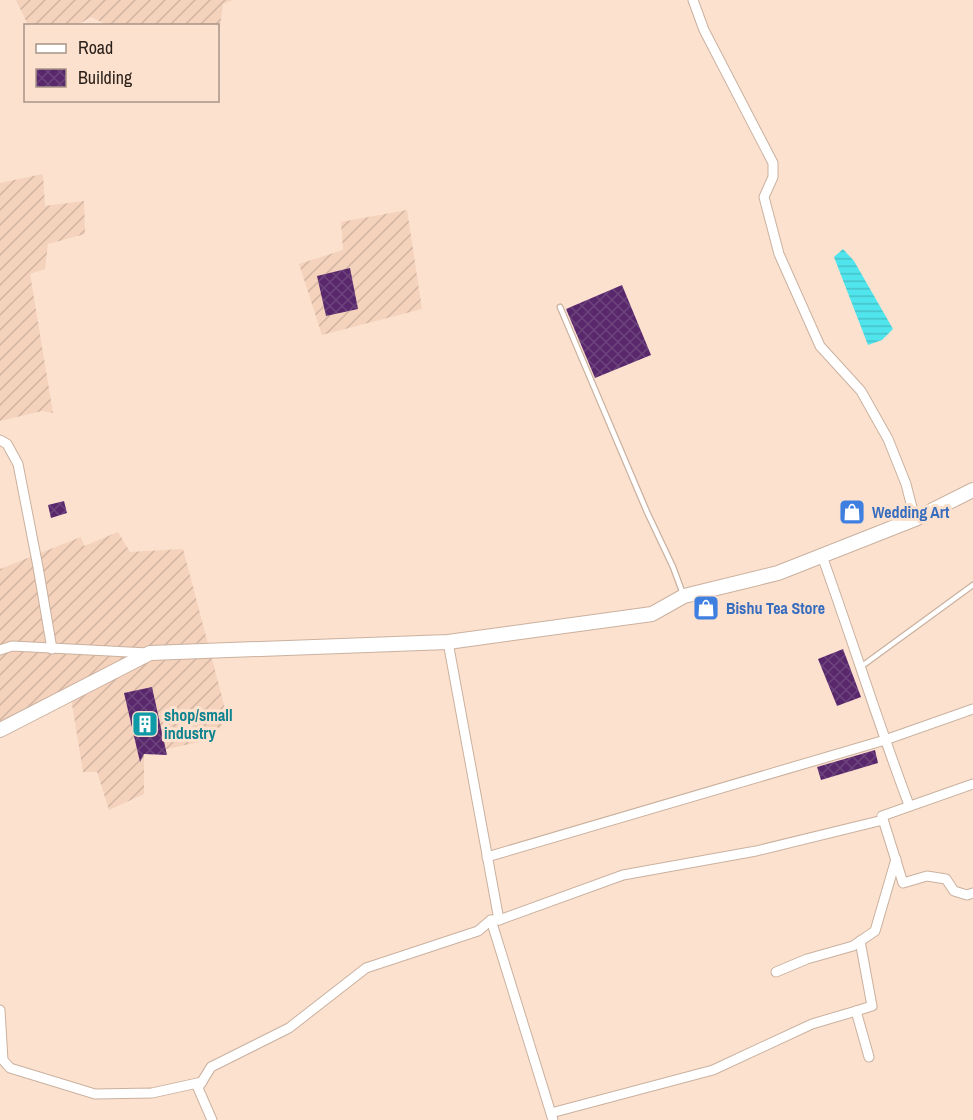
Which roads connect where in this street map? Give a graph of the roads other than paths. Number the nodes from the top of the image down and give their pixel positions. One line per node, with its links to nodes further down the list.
1 (693, 0): 5 (street)
2 (560, 307): 8 (lane)
3 (0, 440): 10 (street)
4 (973, 490): 5 (main road)
5 (915, 519): 6 (main road)
6 (822, 556): 8 (main road); 13 (street)
7 (973, 585): 13 (lane)
8 (684, 596): 9 (main road)
9 (448, 642): 12 (main road); 20 (street)
10 (52, 649): 11 (street); 12 (street)
11 (0, 650)
12 (150, 654): 15 (main road)
13 (862, 666): 16 (street)
14 (973, 709): 16 (street)
15 (0, 730)
16 (885, 740): 18 (street); 20 (street)
17 (973, 784): 18 (street)
18 (909, 805): 19 (street)
19 (883, 820): 21 (street); 23 (street)
20 (487, 857): 23 (street)
21 (896, 859): 22 (street); 24 (street)
22 (973, 893)
23 (495, 920): 30 (street); 31 (street)
24 (860, 941): 25 (street); 27 (street)
25 (776, 972)
26 (0, 1010): 29 (street)
27 (856, 1011): 28 (street); 31 (street)
28 (869, 1057)
29 (2, 1060): 30 (street)
30 (202, 1082): 32 (street)
31 (552, 1116)
32 (212, 1120)

